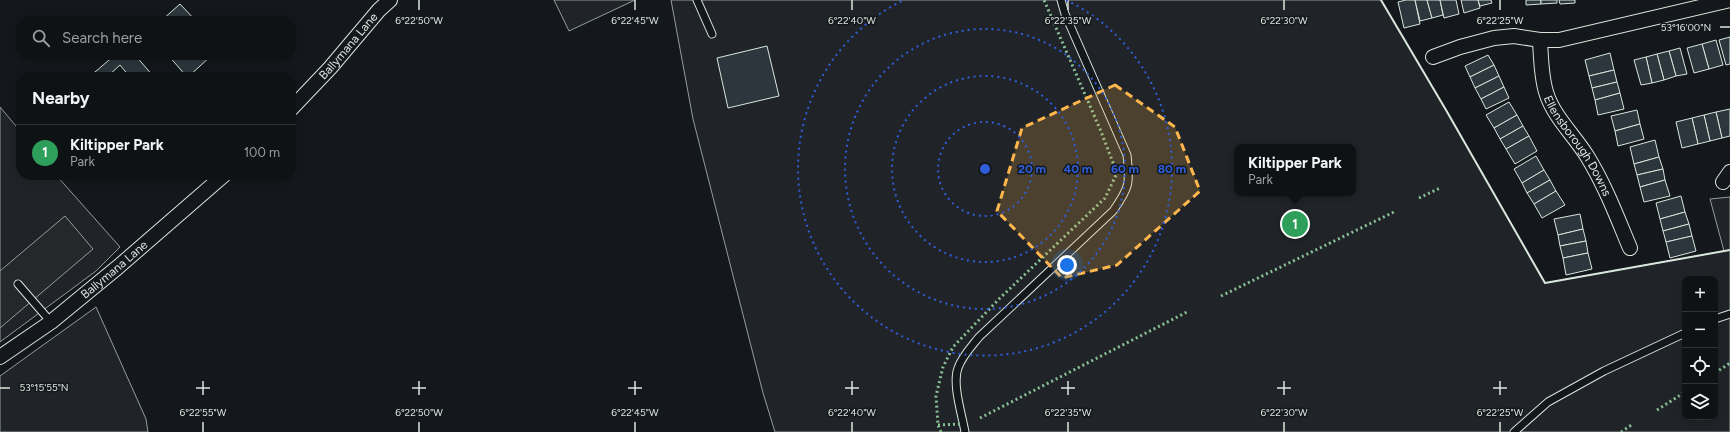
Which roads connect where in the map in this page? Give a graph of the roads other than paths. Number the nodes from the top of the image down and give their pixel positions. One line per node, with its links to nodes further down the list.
1 (390, 0): 8 (street, Ballymana Lane)
2 (697, 0): 5 (lane)
3 (1061, 0): 17 (lane)
4 (1730, 0): 6 (street)
5 (712, 34)
6 (1540, 40): 7 (street); 10 (street, Ellensborough Downs)
7 (1433, 57)
8 (296, 104)
9 (218, 180): 14 (street, Ballymana Lane)
10 (1630, 248)
11 (18, 284): 14 (lane)
12 (1730, 314): 13 (lane)
13 (1718, 318)
14 (51, 322): 16 (street, Ballymana Lane)
15 (1682, 334): 18 (lane)
16 (0, 357)
17 (965, 432)
18 (1514, 432)

